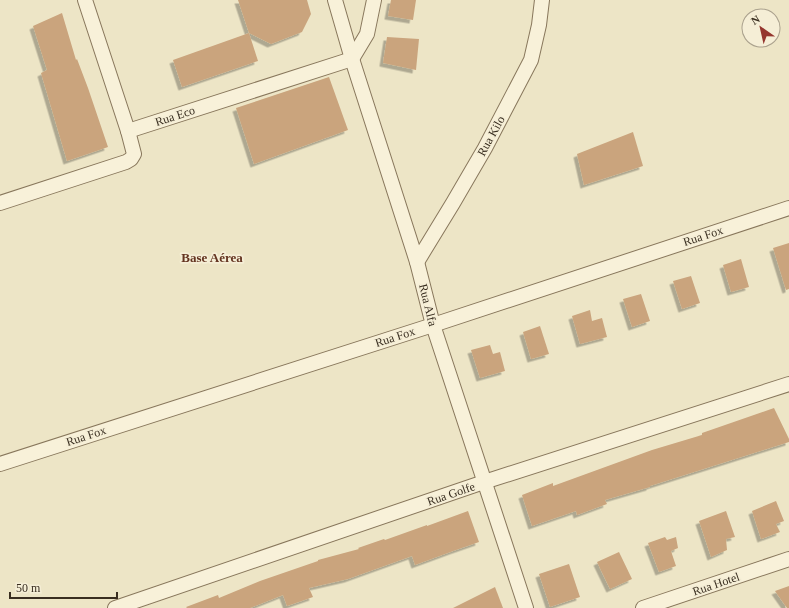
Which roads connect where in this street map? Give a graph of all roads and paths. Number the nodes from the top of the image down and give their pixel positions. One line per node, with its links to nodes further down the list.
1 (85, 0): 6 (street)
2 (335, 0): 5 (street, Rua Alfa)
3 (374, 0): 5 (street)
4 (542, 0): 9 (street, Rua Kilo)
5 (352, 59): 6 (street, Rua Eco); 9 (street, Rua Alfa)
6 (128, 131): 7 (street)
7 (0, 203)
8 (789, 208): 10 (street, Rua Fox)
9 (417, 262): 10 (street, Rua Alfa)
10 (432, 325): 12 (street, Rua Fox); 13 (street, Rua Alfa)
11 (789, 384): 13 (street, Rua Golfe)
12 (0, 464)
13 (484, 482): 15 (street, Rua Golfe); 16 (street, Rua Alfa)
14 (789, 559): 17 (street, Rua Hotel)
15 (115, 608)
16 (526, 608)
17 (643, 608)

